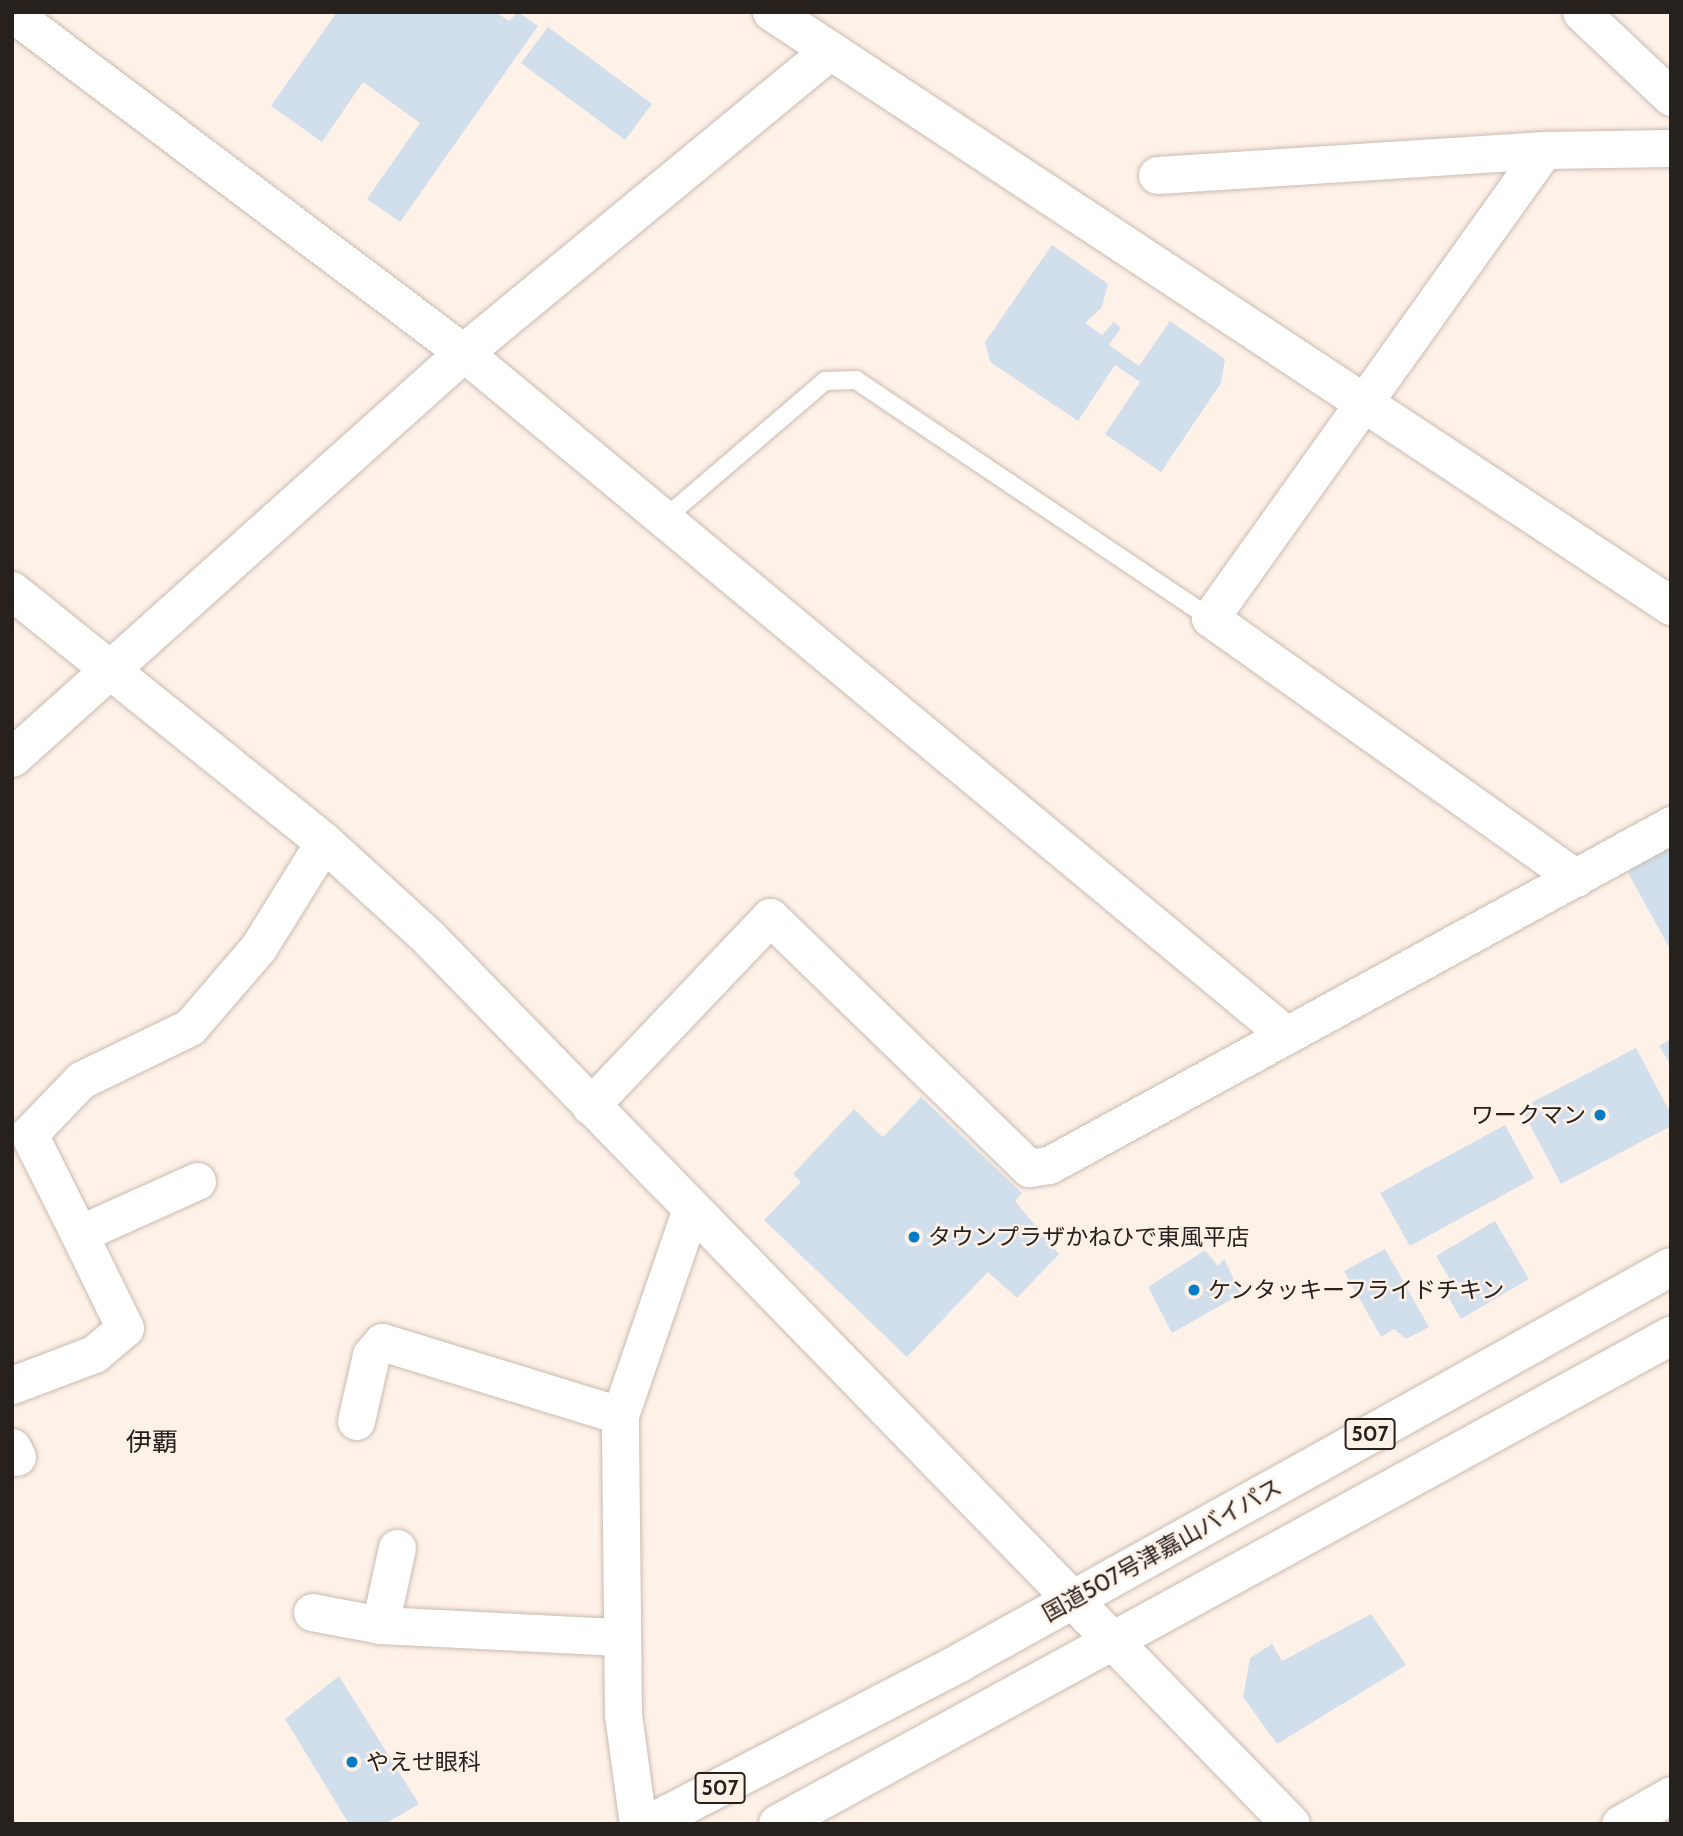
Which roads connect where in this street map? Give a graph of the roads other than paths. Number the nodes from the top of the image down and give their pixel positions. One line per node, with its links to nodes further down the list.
1 (772, 12): 4 (main road)
2 (1581, 12): 5 (street)
3 (12, 13): 9 (street)
4 (828, 53): 9 (main road); 10 (main road)
5 (1671, 97)
6 (1671, 148): 7 (street)
7 (1544, 150): 8 (street); 10 (street)
8 (1157, 175)
9 (464, 353): 11 (street); 15 (main road)
10 (1365, 399): 13 (main road); 14 (street)
11 (664, 519): 14 (lane); 20 (street)
12 (12, 591): 15 (main road)
13 (1671, 606)
14 (1210, 618): 19 (street)
15 (114, 673): 16 (main road); 18 (main road)
16 (12, 758)
17 (1671, 825): 19 (street)
18 (324, 842): 21 (main road); 24 (street)
19 (1576, 878): 20 (street)
20 (1284, 1034): 21 (street)
21 (590, 1106): 23 (main road)
22 (197, 1181): 24 (street)
23 (690, 1212): 28 (street); 31 (main road)
24 (79, 1234): 27 (street)
25 (1671, 1267): 31 (main road, 国道507号津嘉山バイパス / 507)
26 (1671, 1336): 35 (main road, 507)
27 (12, 1385)
28 (620, 1415): 29 (street); 34 (street)
29 (356, 1421)
30 (397, 1548): 33 (street)
31 (1069, 1601): 35 (main road); 38 (main road, 国道507号津嘉山バイパス / 507)
32 (312, 1612): 33 (street)
33 (380, 1625): 34 (street)
34 (620, 1637): 37 (street)
35 (1110, 1643): 39 (main road, 507); 40 (main road)
36 (1671, 1796): 41 (street)
37 (638, 1824)
38 (649, 1824)
39 (778, 1824)
40 (1291, 1824)
41 (1620, 1824)

